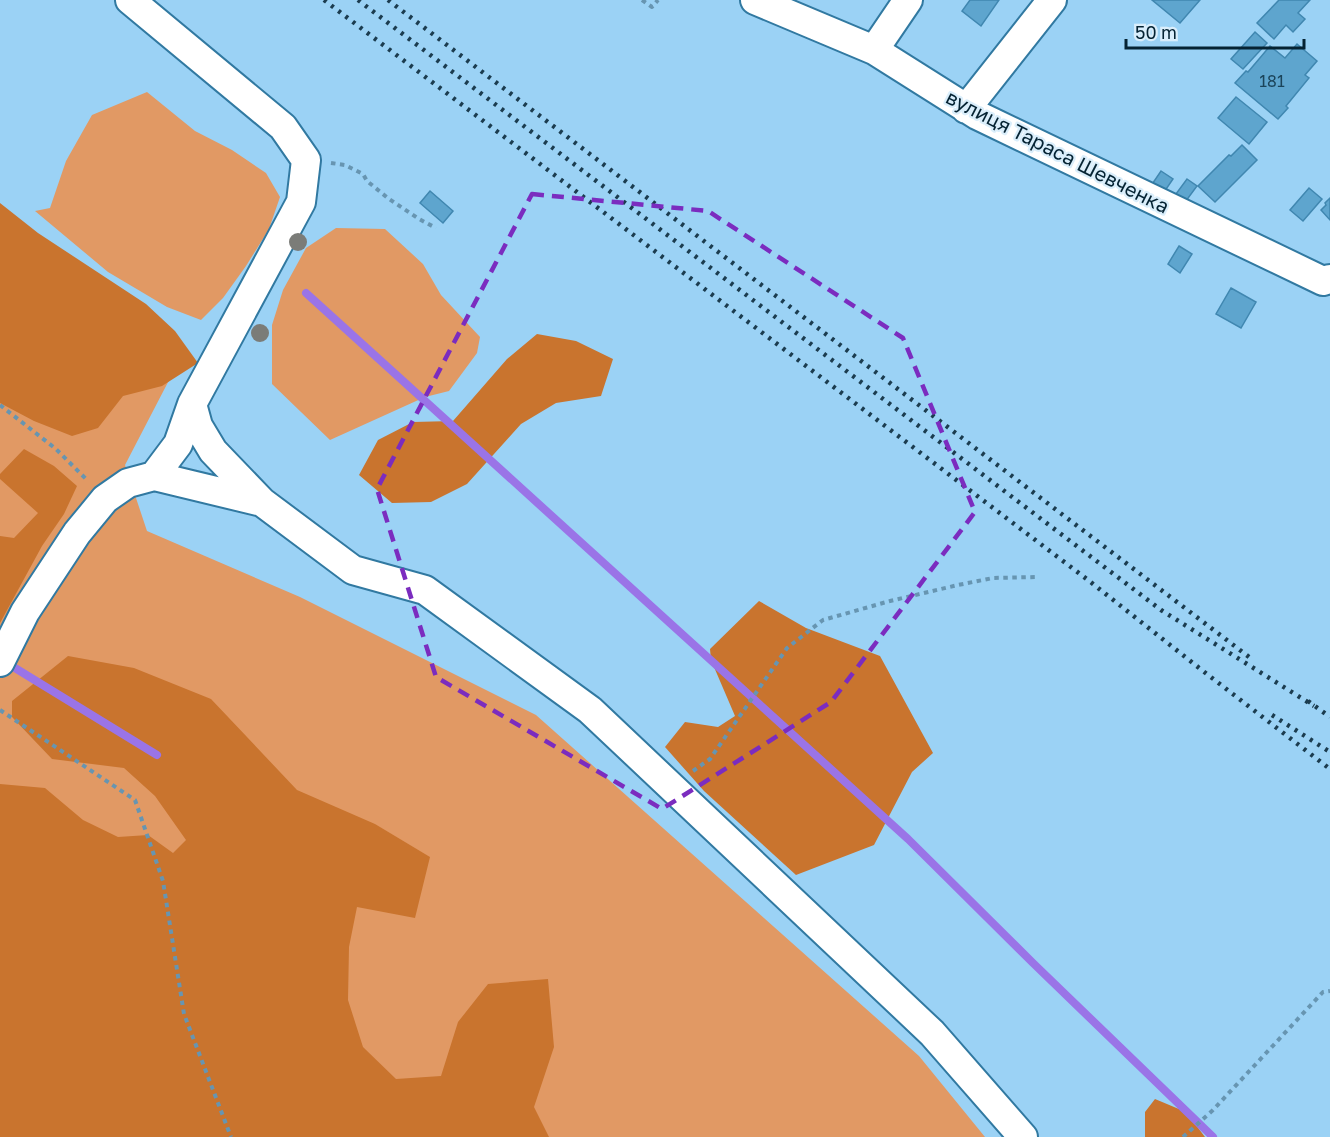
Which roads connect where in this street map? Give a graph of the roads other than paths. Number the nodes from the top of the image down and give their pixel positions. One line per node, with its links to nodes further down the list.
1 (130, 0): 8 (street)
2 (755, 0): 5 (street, вулиця Тараса Шевченка)
3 (909, 0): 5 (street)
4 (1052, 0): 6 (street)
5 (874, 50): 6 (street, вулиця Тараса Шевченка)
6 (966, 109): 7 (street, вулиця Тараса Шевченка)
7 (1330, 279)
8 (192, 404): 9 (street); 10 (street)
9 (154, 476): 10 (street); 11 (street)
10 (262, 502): 12 (street)
11 (0, 662)
12 (1023, 1137)

